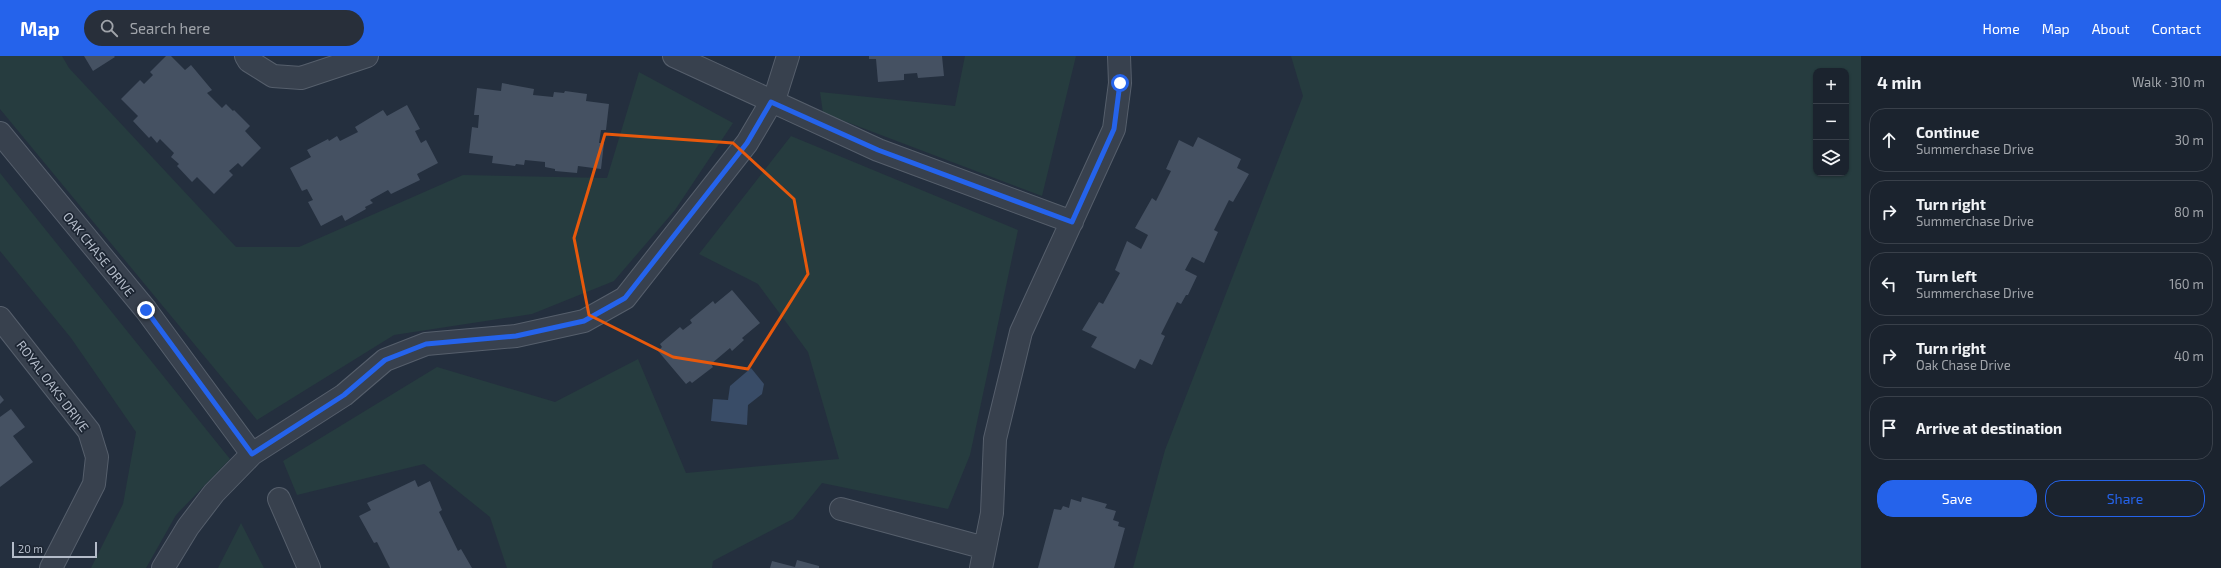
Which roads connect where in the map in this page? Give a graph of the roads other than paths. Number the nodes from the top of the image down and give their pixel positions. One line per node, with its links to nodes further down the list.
1 (246, 56): 2 (street)
2 (367, 56)
3 (674, 56): 6 (street)
4 (788, 56): 6 (street)
5 (1119, 56): 8 (street)
6 (771, 102): 8 (street); 10 (street)
7 (0, 133): 10 (street, OAK CHASE DRIVE)
8 (1072, 222): 13 (street)
9 (0, 318): 14 (street, ROYAL OAKS DRIVE)
10 (252, 454): 15 (street)
11 (279, 499): 16 (street)
12 (841, 509): 13 (street)
13 (983, 558)
14 (51, 568)
15 (163, 568)
16 (309, 568)

